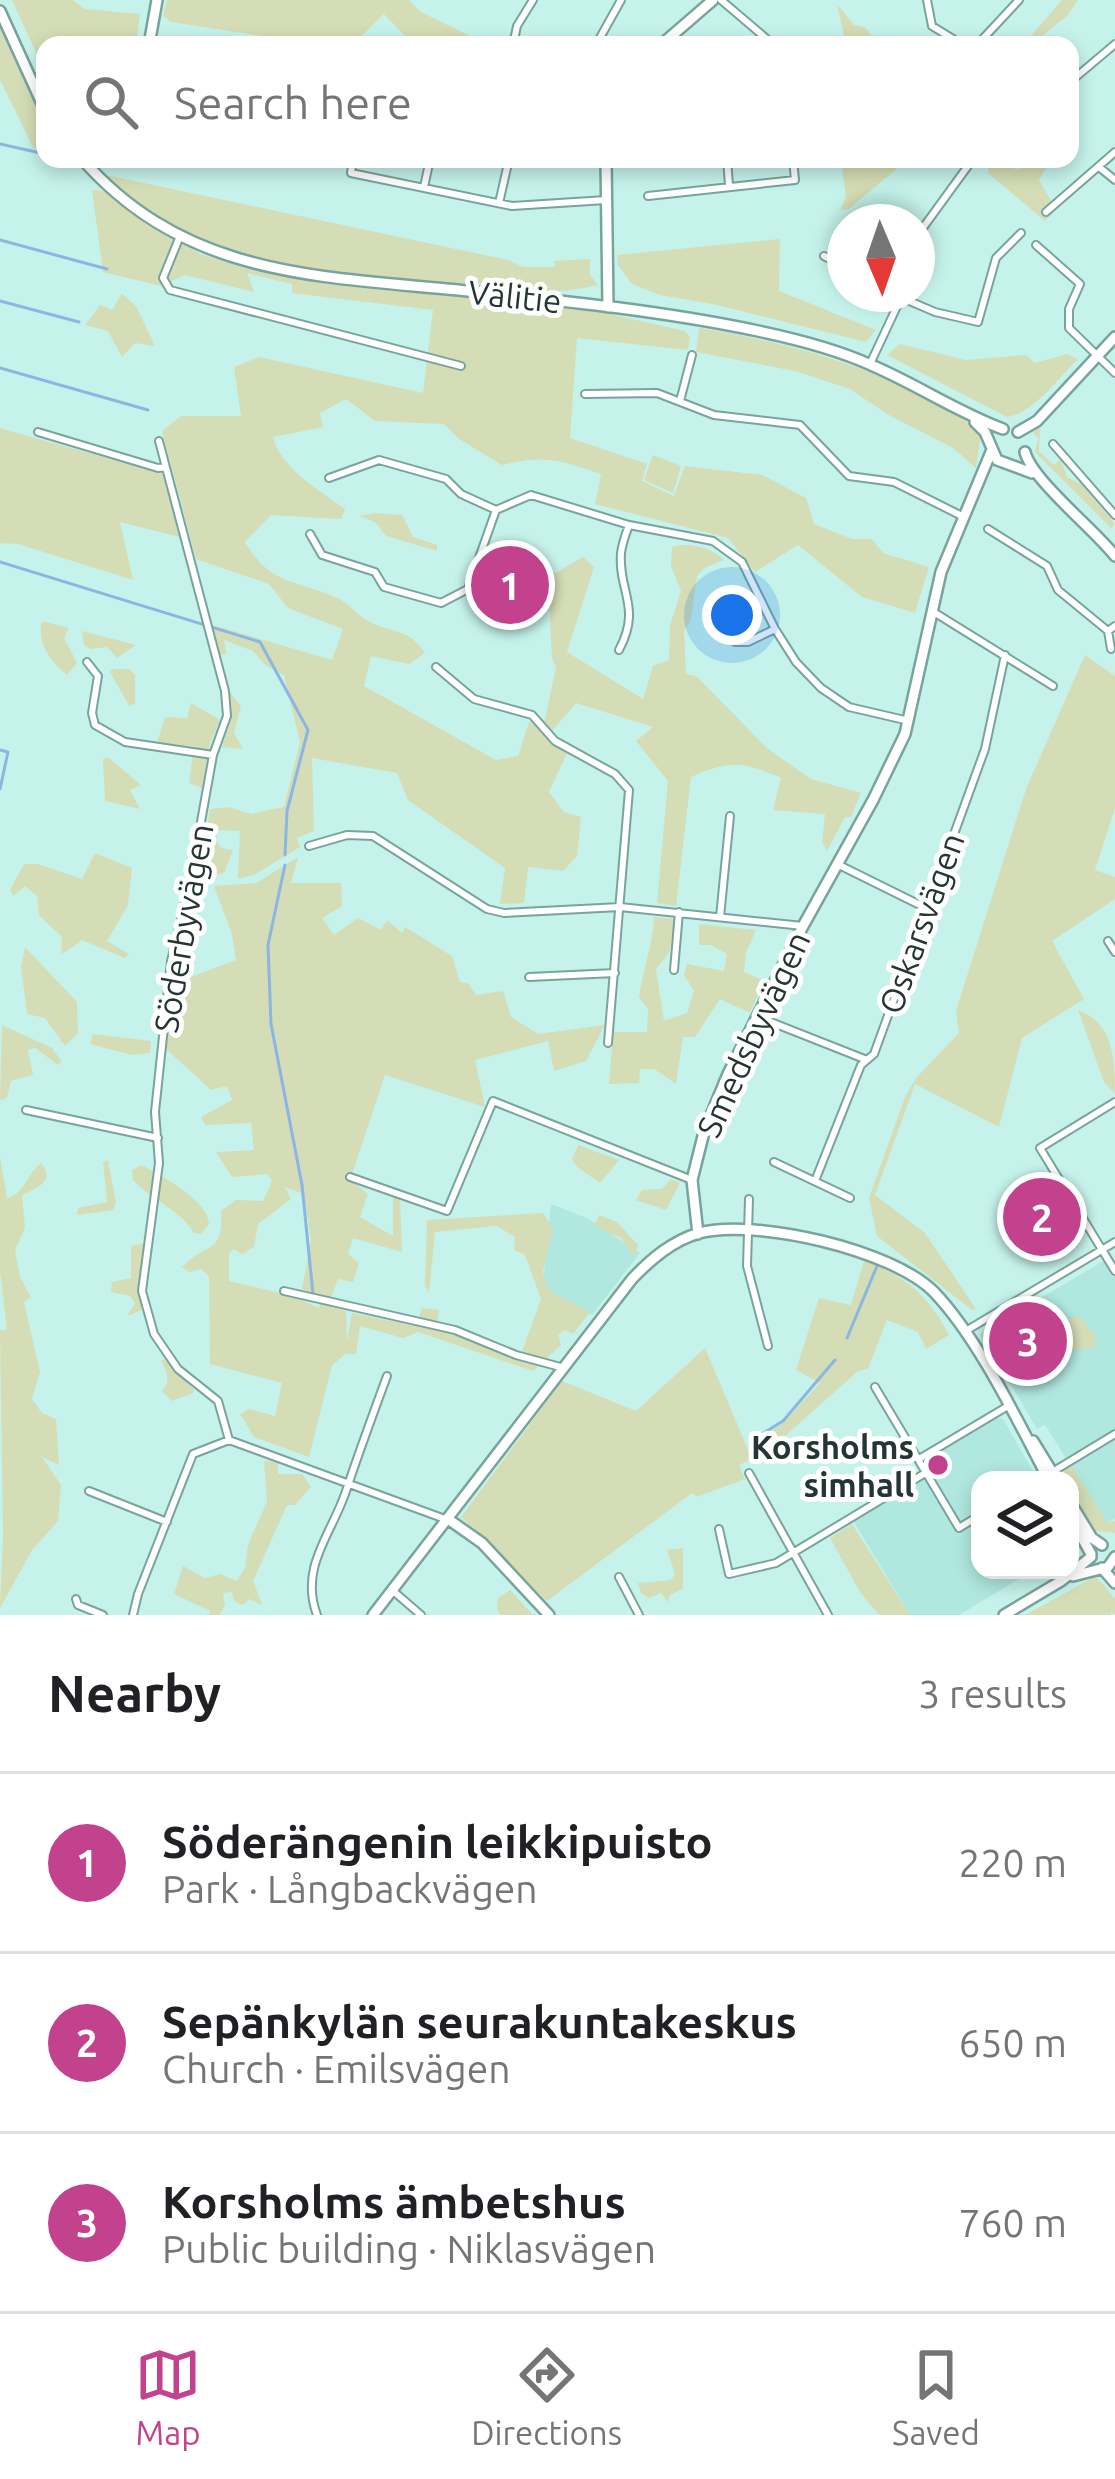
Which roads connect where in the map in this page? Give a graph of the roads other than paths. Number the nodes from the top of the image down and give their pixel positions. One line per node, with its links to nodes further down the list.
1 (157, 0): 8 (main road)
2 (533, 0): 9 (street)
3 (622, 0): 10 (street)
4 (717, 0): 11 (main road); 12 (street)
5 (927, 0): 13 (street)
6 (1015, 1): 14 (street)
7 (0, 11): 17 (main road)
8 (151, 36)
9 (515, 36)
10 (601, 36)
11 (672, 36)
12 (763, 36)
13 (948, 36)
14 (984, 36)
15 (1115, 44): 16 (street)
16 (1079, 74)
17 (36, 90)
18 (1115, 152): 19 (street)
19 (1098, 167): 28 (street); 35 (street)
20 (91, 168): 37 (main road, Välitie)
21 (352, 168): 29 (street)
22 (428, 168): 29 (street)
23 (507, 168): 33 (street)
24 (606, 168): 32 (main road)
25 (728, 168): 30 (street)
26 (794, 168): 30 (street)
27 (966, 168): 34 (street)
28 (1115, 180)
29 (424, 187): 33 (street)
30 (730, 187): 31 (street)
31 (648, 196)
32 (606, 200): 33 (street); 41 (main road)
33 (500, 203)
34 (935, 211)
35 (1046, 212)
36 (1021, 233): 42 (street)
37 (180, 236): 41 (main road, Välitie); 48 (street)
38 (1036, 245): 46 (street)
39 (824, 256): 40 (street)
40 (827, 258)
41 (608, 307): 47 (main road, Välitie)
42 (935, 309)
43 (890, 312): 47 (street)
44 (1115, 337): 46 (main road)
45 (692, 355): 51 (street)
46 (1100, 355): 49 (street); 53 (main road)
47 (870, 364): 52 (main road, Välitie)
48 (460, 366)
49 (1115, 373)
50 (585, 394): 51 (street)
51 (680, 401): 68 (street)
52 (963, 412): 54 (main road, Välitie); 59 (main road, Välitie)
53 (1037, 421): 56 (main road); 60 (main road)
54 (1003, 429): 56 (main road); 59 (main road)
55 (38, 432): 62 (street)
56 (1018, 432): 60 (main road)
57 (159, 442): 62 (street, Söderbyvägen)
58 (1053, 444): 67 (street)
59 (991, 447): 61 (main road); 65 (main road, Smedsbyvägen)
60 (1026, 448): 61 (main road); 64 (main road)
61 (1010, 464): 64 (main road); 65 (main road)
62 (166, 467): 85 (street, Söderbyvägen)
63 (329, 478): 66 (street)
64 (1042, 479): 72 (main road)
65 (979, 487): 68 (main road, Smedsbyvägen)
66 (496, 510): 69 (street); 71 (street)
67 (1115, 514)
68 (964, 517): 74 (main road, Smedsbyvägen)
69 (629, 524): 75 (street); 79 (street)
70 (988, 529): 76 (street)
71 (310, 534)
72 (1111, 541): 73 (main road)
73 (1115, 556)
74 (932, 611): 80 (street); 84 (main road, Smedsbyvägen)
75 (775, 629): 77 (street); 84 (street)
76 (1112, 629): 78 (street)
77 (735, 642)
78 (1111, 649)
79 (619, 650)
80 (1005, 656): 83 (street); 90 (street, Oskarsvägen)
81 (87, 662): 85 (street)
82 (436, 667): 89 (street)
83 (1053, 686)
84 (909, 721): 88 (main road, Smedsbyvägen)
85 (213, 755): 104 (street, Söderbyvägen)
86 (730, 816): 92 (street)
87 (309, 845): 89 (street)
88 (838, 864): 90 (street); 93 (main road, Smedsbyvägen)
89 (620, 907): 91 (street); 97 (street)
90 (926, 908): 101 (street, Oskarsvägen)
91 (679, 912): 92 (street); 96 (street)
92 (720, 917): 93 (street)
93 (802, 926): 99 (main road, Smedsbyvägen)
94 (1108, 940): 95 (street)
95 (1115, 952)
96 (674, 970)
97 (615, 973): 98 (street); 100 (street)
98 (529, 977)
99 (758, 1017): 101 (street); 107 (main road, Smedsbyvägen)
100 (608, 1042)
101 (867, 1060): 108 (street, Oskarsvägen)
102 (1115, 1102): 114 (street)
103 (26, 1110): 104 (street)
104 (158, 1138): 124 (street, Söderbyvägen)
105 (774, 1162): 108 (street)
106 (350, 1177): 107 (street)
107 (692, 1180): 112 (main road, Smedsbyvägen)
108 (815, 1181): 109 (street)
109 (850, 1198)
110 (748, 1199): 111 (street)
111 (746, 1229): 112 (main road); 117 (main road); 118 (street)
112 (698, 1234): 119 (main road)
113 (1115, 1242): 114 (street)
114 (1102, 1249): 115 (street); 117 (street)
115 (1115, 1271)
116 (284, 1291): 119 (street)
117 (964, 1331): 122 (main road)
118 (768, 1346)
119 (564, 1368): 133 (main road)
120 (387, 1376): 130 (street)
121 (875, 1387): 125 (street)
122 (1008, 1406): 125 (street); 126 (main road)
123 (1115, 1434): 127 (street)
124 (229, 1440): 130 (street); 135 (street)
125 (920, 1460): 128 (street)
126 (1048, 1471)
127 (1059, 1471)
128 (927, 1472): 134 (street); 139 (street)
129 (749, 1473): 139 (street)
130 (348, 1481): 133 (street); 149 (street)
131 (89, 1491): 135 (street)
132 (1079, 1517): 138 (main road)
133 (448, 1520): 145 (main road); 152 (main road)
134 (971, 1520)
135 (167, 1522): 148 (street)
136 (719, 1528): 139 (street)
137 (1079, 1533): 140 (main road)
138 (1107, 1545): 140 (main road); 141 (main road)
139 (792, 1553): 154 (street)
140 (1091, 1555): 141 (main road); 143 (main road)
141 (1109, 1565): 143 (main road); 144 (main road)
142 (619, 1577): 153 (street)
143 (1061, 1581): 155 (main road)
144 (1115, 1583)
145 (392, 1590): 150 (main road); 151 (street)
146 (76, 1598): 147 (street)
147 (103, 1615)
148 (133, 1615)
149 (316, 1615)
150 (373, 1615)
151 (421, 1615)
152 (549, 1615)
153 (639, 1615)
154 (828, 1615)
155 (1004, 1615)

